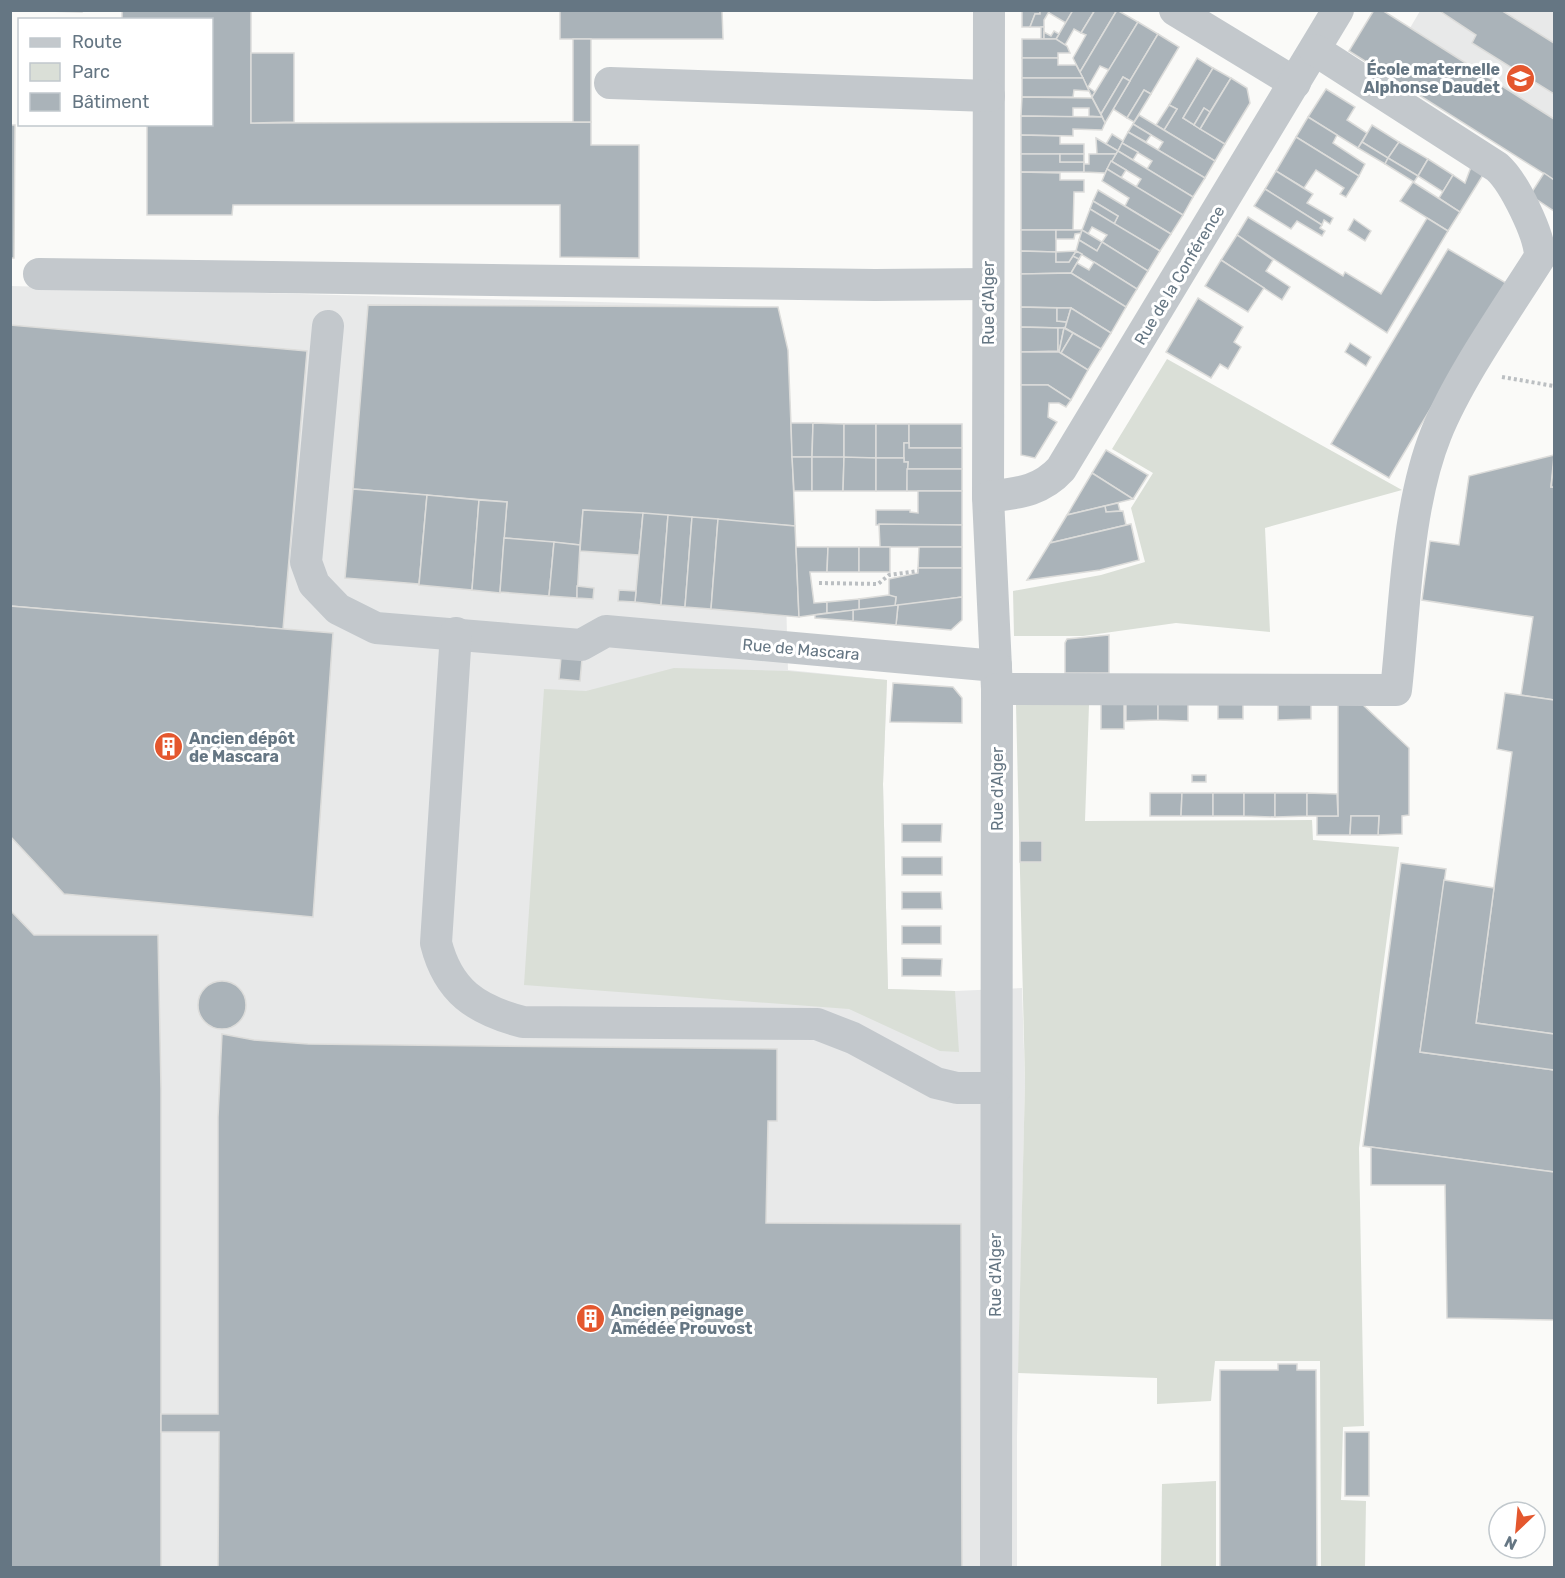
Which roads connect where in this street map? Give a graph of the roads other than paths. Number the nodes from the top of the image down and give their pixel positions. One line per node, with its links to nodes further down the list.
1 (989, 10): 7 (street, Rue d'Alger)
2 (1175, 10): 6 (street)
3 (1338, 10): 4 (street, Rue de la Conférence)
4 (1315, 50): 6 (street, Rue de la Conférence); 13 (street, Rue de Mascara)
5 (610, 82): 7 (street)
6 (1294, 83): 11 (street, Rue de la Conférence)
7 (989, 96): 9 (street, Rue d'Alger)
8 (39, 274): 9 (street)
9 (988, 284): 11 (street, Rue d'Alger)
10 (328, 326): 12 (street)
11 (988, 497): 13 (street, Rue d'Alger)
12 (456, 633): 13 (street, Rue de Mascara); 14 (street)
13 (997, 677): 14 (street, Rue d'Alger)
14 (996, 1088): 15 (street, Rue d'Alger)
15 (996, 1568)

